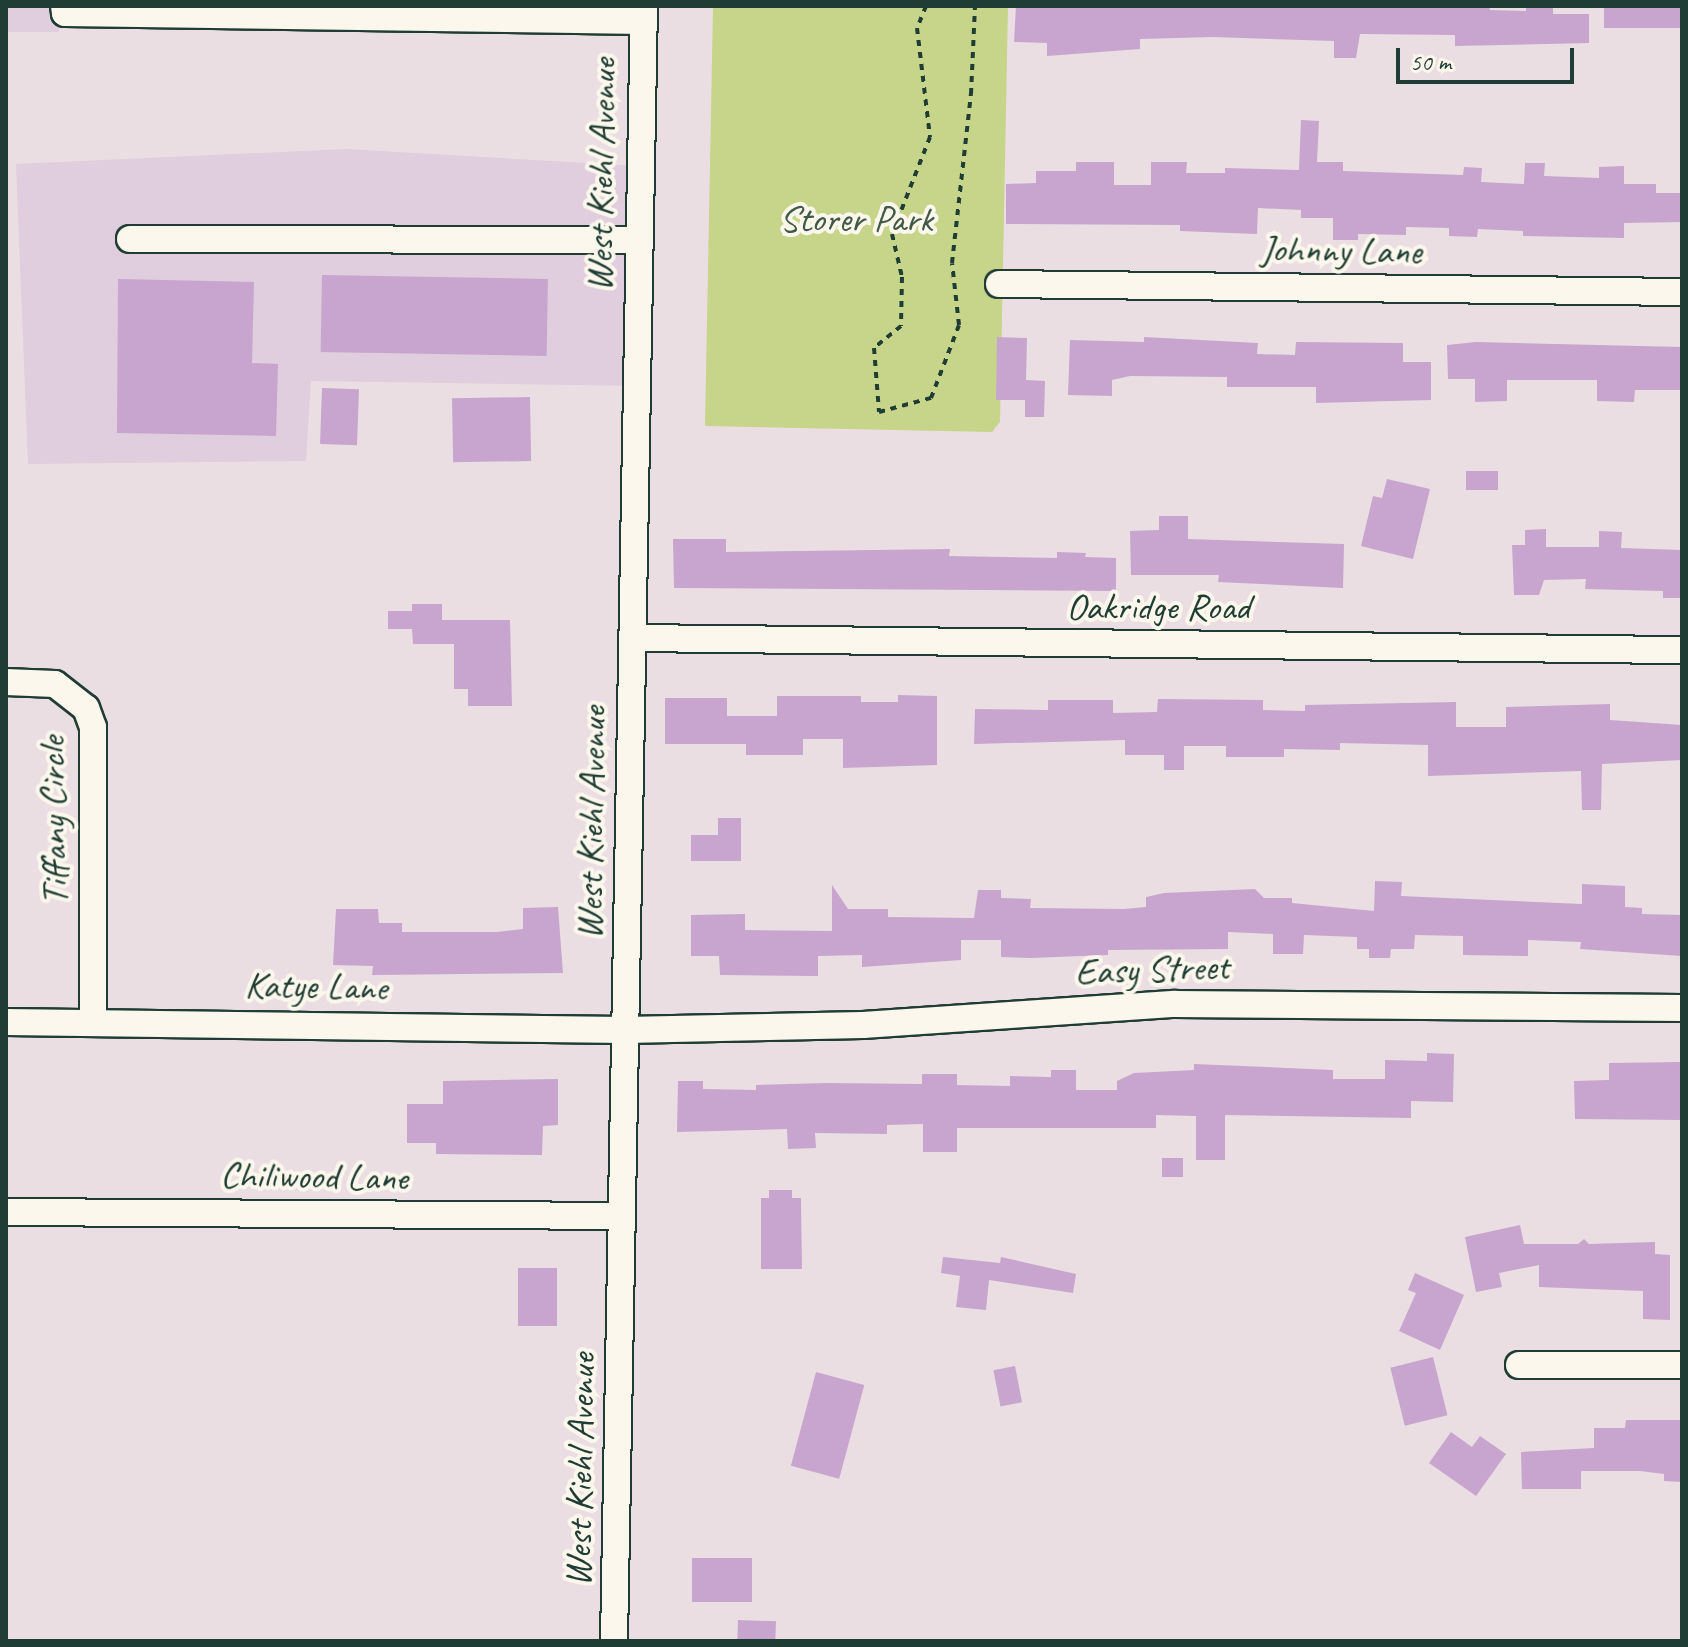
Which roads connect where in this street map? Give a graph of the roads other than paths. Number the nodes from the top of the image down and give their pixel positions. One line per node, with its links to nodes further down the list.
1 (64, 6): 2 (street)
2 (644, 14): 4 (street, West Kiehl Avenue)
3 (130, 239): 4 (street)
4 (637, 240): 7 (street, West Kiehl Avenue)
5 (999, 284): 6 (street, Johnny Lane)
6 (1682, 292)
7 (634, 638): 8 (street, Oakridge Road); 13 (street, West Kiehl Avenue)
8 (1682, 650)
9 (6, 682): 12 (street, Tiffany Circle)
10 (1682, 1008): 13 (street, Easy Street)
11 (6, 1022): 12 (street, Katye Lane)
12 (93, 1022): 13 (street, Katye Lane)
13 (625, 1030): 15 (street, West Kiehl Avenue)
14 (6, 1212): 15 (street, Chiliwood Lane)
15 (621, 1216): 18 (street, West Kiehl Avenue)
16 (1519, 1365): 17 (street)
17 (1682, 1365)
18 (614, 1641)

